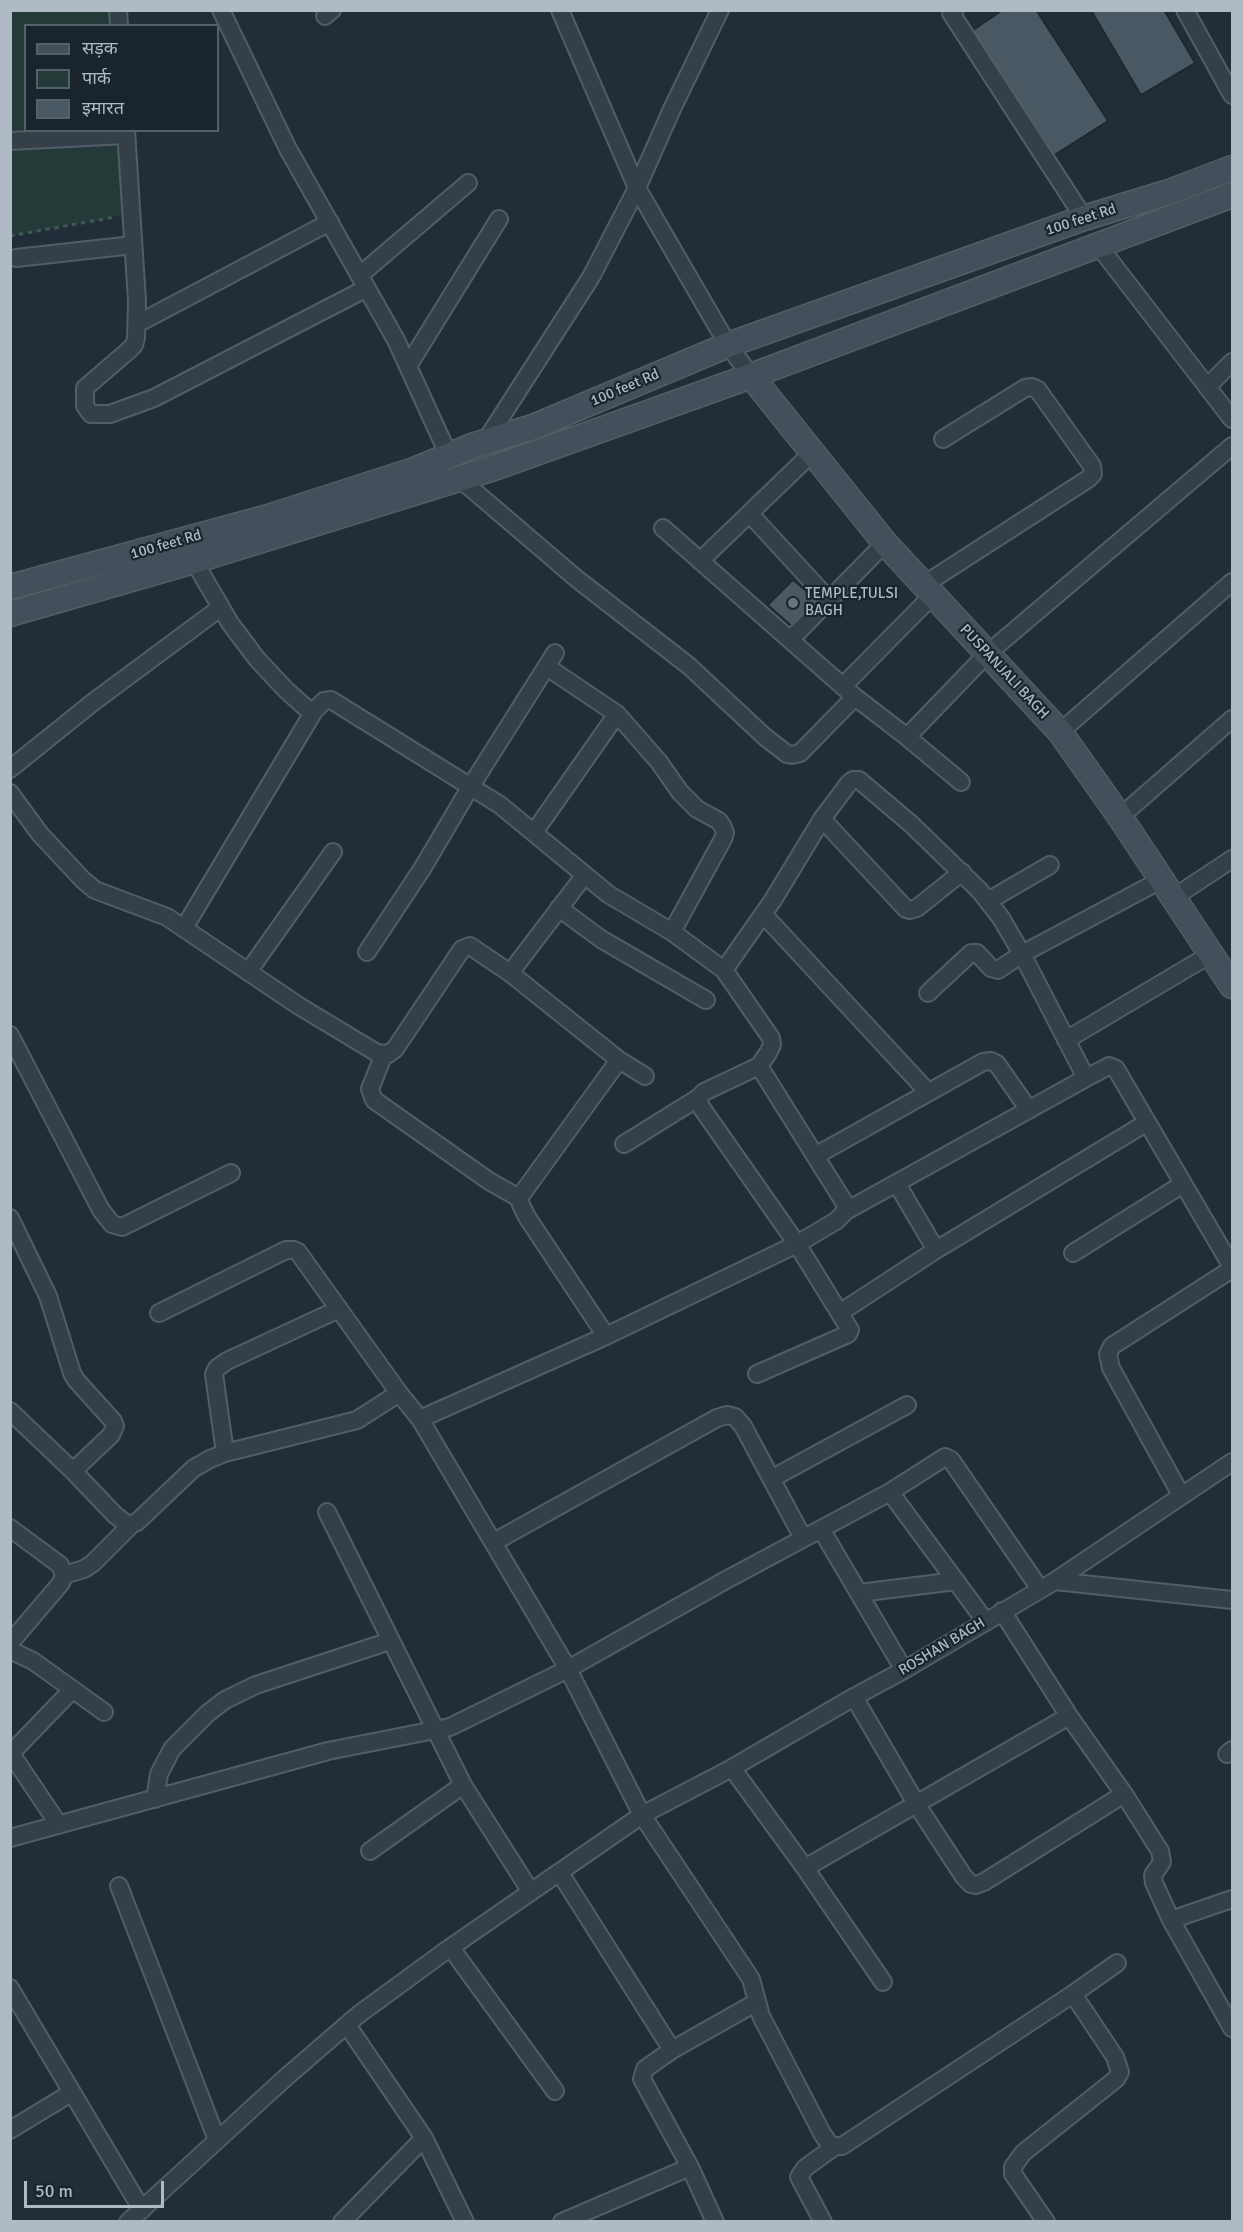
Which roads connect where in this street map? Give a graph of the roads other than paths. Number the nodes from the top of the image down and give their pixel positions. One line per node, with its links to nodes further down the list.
1 (221, 10): 15 (street)
2 (560, 10): 11 (street)
3 (720, 10): 11 (street)
4 (955, 10): 13 (street)
5 (1185, 10): 6 (street)
6 (1233, 95)
7 (126, 133): 8 (street); 16 (street)
8 (10, 141)
9 (1233, 168): 13 (main road, 100 feet Rd)
10 (468, 183): 19 (street)
11 (637, 188): 21 (street); 28 (street)
12 (1233, 195): 17 (main road)
13 (1084, 218): 21 (main road, 100 feet Rd)
14 (499, 219): 23 (street)
15 (330, 222): 19 (street); 20 (street)
16 (133, 245): 18 (street); 20 (street)
17 (1098, 245): 24 (main road); 25 (street)
18 (16, 258)
19 (364, 282): 20 (street); 23 (street)
20 (136, 324)
21 (728, 345): 24 (street); 28 (main road, 100 feet Rd)
22 (1233, 362): 25 (street)
23 (408, 366): 31 (street)
24 (751, 376): 30 (main road, PUSPANJALI BAGH); 32 (main road)
25 (1208, 387): 26 (street)
26 (1233, 419)
27 (943, 439): 40 (street)
28 (485, 442): 31 (main road, 100 feet Rd)
29 (1233, 446): 45 (street)
30 (812, 453): 33 (street); 35 (main road, PUSPANJALI BAGH)
31 (449, 456): 39 (main road, 100 feet Rd)
32 (460, 479): 36 (main road); 46 (street)
33 (750, 514): 37 (street); 41 (street)
34 (663, 528): 37 (street)
35 (885, 543): 40 (main road, PUSPANJALI BAGH); 41 (street)
36 (194, 561): 42 (street); 43 (main road)
37 (700, 561): 44 (street)
38 (1233, 582): 50 (street)
39 (10, 587)
40 (927, 591): 45 (main road, PUSPANJALI BAGH); 46 (street)
41 (829, 600): 44 (street)
42 (220, 608): 47 (street); 52 (street)
43 (10, 614)
44 (791, 639): 46 (street)
45 (987, 654): 50 (main road, PUSPANJALI BAGH); 51 (street)
46 (849, 692): 51 (street)
47 (314, 711): 54 (street); 68 (street)
48 (617, 714): 54 (street); 58 (street); 69 (street)
49 (1233, 719): 56 (street)
50 (1060, 732): 56 (main road, PUSPANJALI BAGH)
51 (908, 737): 53 (street)
52 (10, 769)
53 (961, 782)
54 (471, 786): 58 (street); 70 (street)
55 (10, 793): 68 (street)
56 (1119, 817): 64 (main road, PUSPANJALI BAGH)
57 (822, 819): 62 (street); 62 (street); 67 (street)
58 (535, 831): 63 (street)
59 (333, 852): 74 (street)
60 (1233, 859): 64 (street)
61 (1050, 865): 65 (street)
62 (962, 872): 65 (street)
63 (584, 876): 66 (street); 69 (street)
64 (1167, 889): 71 (street); 72 (main road, PUSPANJALI BAGH)
65 (988, 901): 71 (street)
66 (559, 908): 75 (street); 78 (street)
67 (763, 914): 73 (street); 86 (street)
68 (184, 928): 74 (street)
69 (672, 932): 73 (street)
70 (367, 952)
71 (1022, 954): 77 (street); 80 (street)
72 (1211, 954): 76 (main road, PUSPANJALI BAGH); 80 (street)
73 (724, 970): 83 (street)
74 (248, 972): 81 (street)
75 (510, 973): 81 (street); 82 (street)
76 (1233, 986)
77 (928, 993)
78 (706, 1000)
79 (10, 1035): 92 (street)
80 (1066, 1040): 85 (street)
81 (384, 1054): 95 (street)
82 (619, 1060): 84 (street); 95 (street)
83 (759, 1066): 87 (street); 91 (street)
84 (645, 1076)
85 (1086, 1078): 88 (street); 89 (street)
86 (928, 1092): 88 (street); 91 (street)
87 (698, 1098): 90 (street); 98 (street)
88 (1029, 1110): 93 (street)
89 (1146, 1123): 94 (street); 99 (street)
90 (624, 1144)
91 (816, 1156): 96 (street)
92 (231, 1173)
93 (897, 1184): 96 (street); 99 (street)
94 (1183, 1184): 100 (street); 101 (street)
95 (519, 1198): 105 (street)
96 (846, 1211): 98 (street)
97 (10, 1218): 113 (street)
98 (797, 1244): 103 (street); 105 (street)
99 (936, 1250): 103 (street)
100 (1073, 1253)
101 (1233, 1268): 116 (street)
102 (339, 1309): 104 (street); 107 (street); 111 (street)
103 (841, 1312): 106 (street)
104 (159, 1313)
105 (606, 1336): 110 (street)
106 (757, 1374)
107 (399, 1393): 110 (street); 111 (street)
108 (907, 1405): 114 (street)
109 (10, 1411): 113 (street)
110 (420, 1419): 122 (street)
111 (225, 1453): 118 (street)
112 (1233, 1462): 116 (street, ROSHAN BAGH)
113 (73, 1471): 118 (street)
114 (771, 1479): 121 (street); 122 (street)
115 (890, 1492): 120 (street); 124 (street); 125 (street)
116 (1181, 1495): 125 (street, ROSHAN BAGH)
117 (327, 1512): 130 (street)
118 (132, 1524): 123 (street)
119 (10, 1528): 123 (street)
120 (821, 1529): 121 (street); 126 (street)
121 (803, 1538): 133 (street)
122 (494, 1542): 133 (street)
123 (64, 1575): 131 (street)
124 (956, 1581): 126 (street); 129 (street)
125 (1047, 1585): 127 (street); 128 (street, ROSHAN BAGH)
126 (859, 1593): 134 (street)
127 (1233, 1600)
128 (1002, 1611): 129 (street, ROSHAN BAGH); 138 (street)
129 (986, 1622): 134 (street, ROSHAN BAGH)
130 (390, 1641): 139 (street); 143 (street)
131 (10, 1643)
132 (10, 1650): 135 (street)
133 (568, 1669): 139 (street); 145 (street)
134 (904, 1670): 136 (street, ROSHAN BAGH)
135 (72, 1690): 137 (street); 146 (street)
136 (854, 1697): 140 (street, ROSHAN BAGH); 144 (street)
137 (104, 1712)
138 (1069, 1716): 142 (street); 144 (street)
139 (435, 1730): 141 (street); 143 (street)
140 (732, 1768): 145 (street, ROSHAN BAGH); 149 (street)
141 (463, 1785): 148 (street); 152 (street)
142 (1124, 1794): 144 (street); 154 (street)
143 (155, 1799): 146 (street)
144 (917, 1805): 149 (street)
145 (642, 1815): 150 (street, ROSHAN BAGH); 160 (street)
146 (59, 1824): 147 (street)
147 (10, 1838)
148 (370, 1851)
149 (805, 1868): 157 (street)
150 (560, 1873): 152 (street, ROSHAN BAGH); 163 (street)
151 (119, 1886): 168 (street)
152 (531, 1892): 155 (street, ROSHAN BAGH)
153 (1233, 1899): 154 (street)
154 (1171, 1920): 162 (street)
155 (451, 1948): 161 (street, ROSHAN BAGH); 164 (street)
156 (1117, 1963): 159 (street)
157 (883, 1982)
158 (11, 1990): 165 (street)
159 (1073, 1994): 169 (street); 178 (street)
160 (757, 2002): 163 (street); 169 (street)
161 (347, 2025): 167 (street); 168 (street, ROSHAN BAGH)
162 (1233, 2028)
163 (672, 2050): 170 (street)
164 (555, 2091)
165 (71, 2093): 166 (street); 171 (street)
166 (10, 2130)
167 (424, 2138): 173 (street); 174 (street)
168 (217, 2140): 171 (street, ROSHAN BAGH)
169 (834, 2147): 177 (street)
170 (690, 2167): 175 (street); 176 (street)
171 (142, 2210): 172 (street, ROSHAN BAGH)
172 (128, 2222)
173 (342, 2222)
174 (465, 2222)
175 (562, 2222)
176 (716, 2222)
177 (823, 2222)
178 (1046, 2222)

